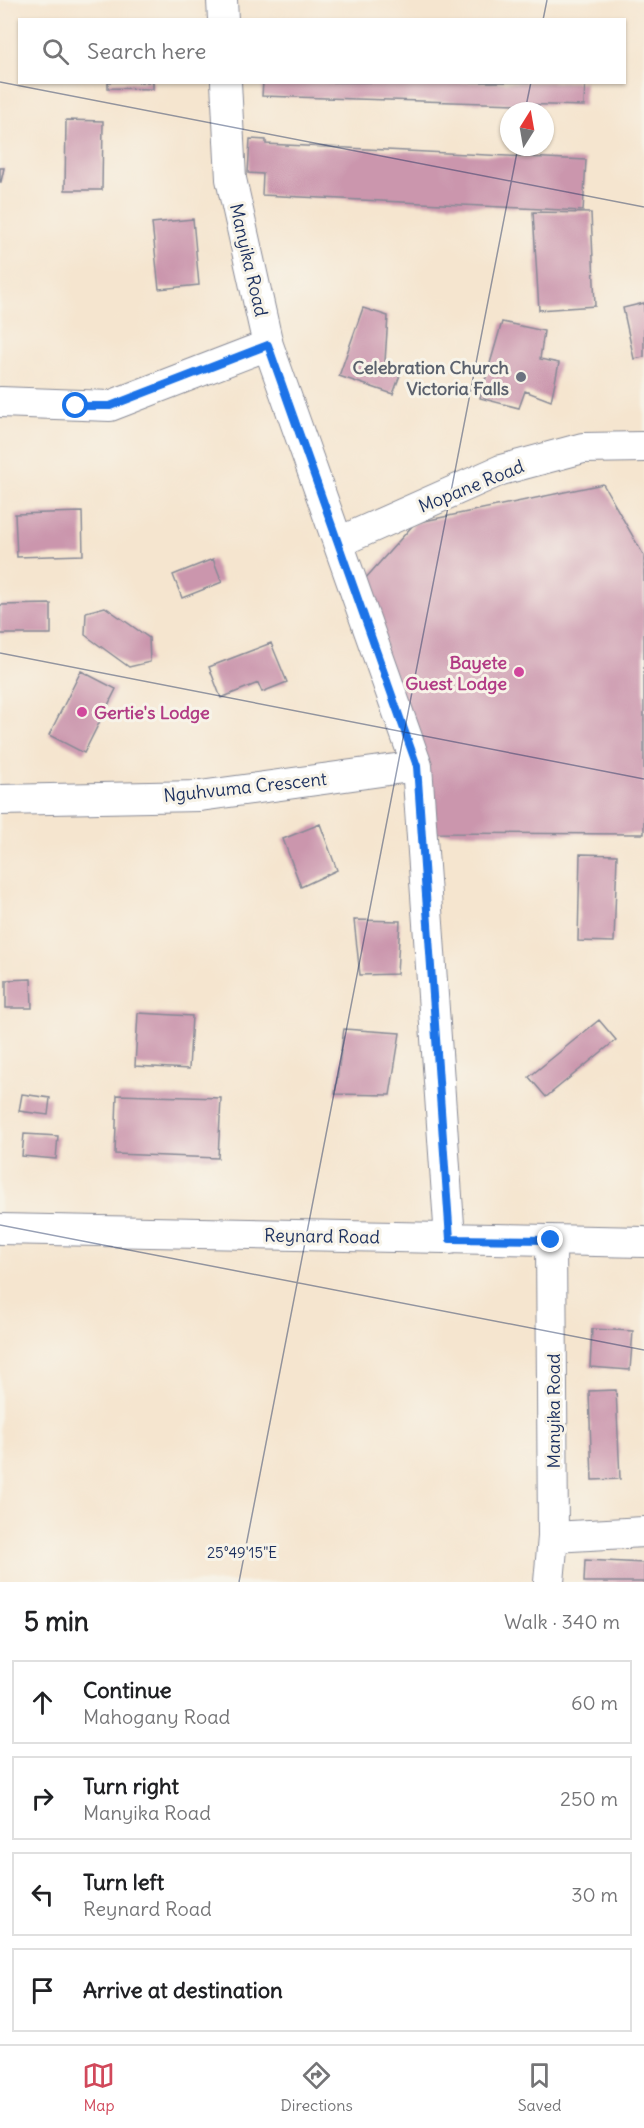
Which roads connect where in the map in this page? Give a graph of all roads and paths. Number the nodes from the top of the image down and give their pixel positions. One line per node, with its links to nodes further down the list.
1 (222, 0): 2 (street)
2 (223, 18)
3 (226, 84): 4 (street, Manyika Road)
4 (268, 345): 5 (street); 7 (street, Manyika Road)
5 (0, 402)
6 (644, 447): 7 (street, Mopane Road)
7 (339, 542): 8 (street, Manyika Road)
8 (417, 766): 9 (street, Nguhvuma Crescent); 11 (street, Manyika Road)
9 (0, 800)
10 (0, 1229): 11 (street, Reynard Road)
11 (450, 1239): 12 (street, Reynard Road)
12 (551, 1240): 13 (street, Reynard Road); 15 (street, Manyika Road)
13 (644, 1242)
14 (644, 1532): 15 (street)
15 (553, 1538): 16 (street, Manyika Road)
16 (549, 1582)

